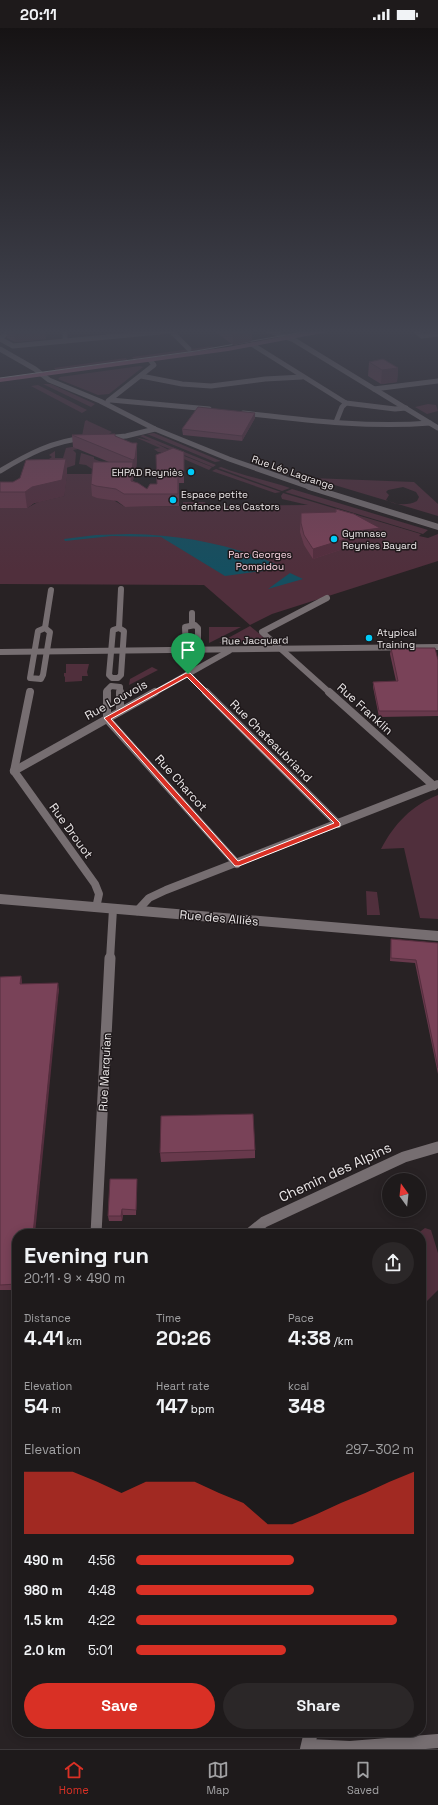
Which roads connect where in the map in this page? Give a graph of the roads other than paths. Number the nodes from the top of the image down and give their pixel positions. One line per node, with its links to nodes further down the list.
1 (116, 409): 10 (street, Rue Léo Lagrange)
2 (211, 409): 5 (street)
3 (341, 409): 7 (street)
4 (408, 409): 8 (street)
5 (218, 410)
6 (236, 412): 7 (street)
7 (336, 422): 8 (street)
8 (430, 423): 9 (street)
9 (438, 428)
10 (155, 429): 12 (street); 14 (street, Rue Léo Lagrange)
11 (94, 438): 13 (street)
12 (100, 438)
13 (0, 471)
14 (438, 527)
15 (121, 589): 21 (street)
16 (51, 590): 20 (street)
17 (328, 598): 23 (street, Rue Franklin)
18 (192, 613): 19 (street)
19 (192, 625): 24 (street); 25 (street)
20 (44, 628): 30 (street); 31 (street)
21 (120, 628): 27 (street); 28 (street)
22 (438, 648): 23 (street, Rue Jacquard)
23 (280, 649): 26 (street, Rue Jacquard); 37 (street, Rue Franklin)
24 (186, 650): 25 (street, Rue Jacquard); 28 (street, Rue Jacquard)
25 (198, 650): 26 (street, Rue Jacquard)
26 (230, 650): 32 (street, Rue Louvois)
27 (111, 651): 28 (street, Rue Jacquard); 28 (street); 31 (street, Rue Jacquard)
28 (123, 651)
29 (0, 652): 30 (street, Rue Jacquard)
30 (35, 652): 31 (street, Rue Jacquard); 31 (street)
31 (47, 652)
32 (188, 674): 34 (street, Rue Louvois); 38 (street, Rue Chateaubriand)
33 (30, 691): 36 (street)
34 (120, 711): 35 (street, Rue Louvois); 35 (street)
35 (107, 718): 36 (street, Rue Louvois); 39 (street, Rue Charcot)
36 (14, 771): 41 (street, Rue Drouot)
37 (436, 785): 38 (street)
38 (338, 824): 39 (street)
39 (237, 864): 43 (street)
40 (0, 899): 41 (main road, Rue des Alliés)
41 (96, 908): 42 (main road, Rue des Alliés)
42 (113, 909): 43 (main road, Rue des Alliés); 46 (street, Rue Marquian)
43 (137, 911): 44 (main road, Rue des Alliés)
44 (438, 936)
45 (438, 1147): 47 (street, Chemin des Alpins)
46 (96, 1229)
47 (255, 1229)
48 (438, 1741): 49 (street)
49 (309, 1742)

